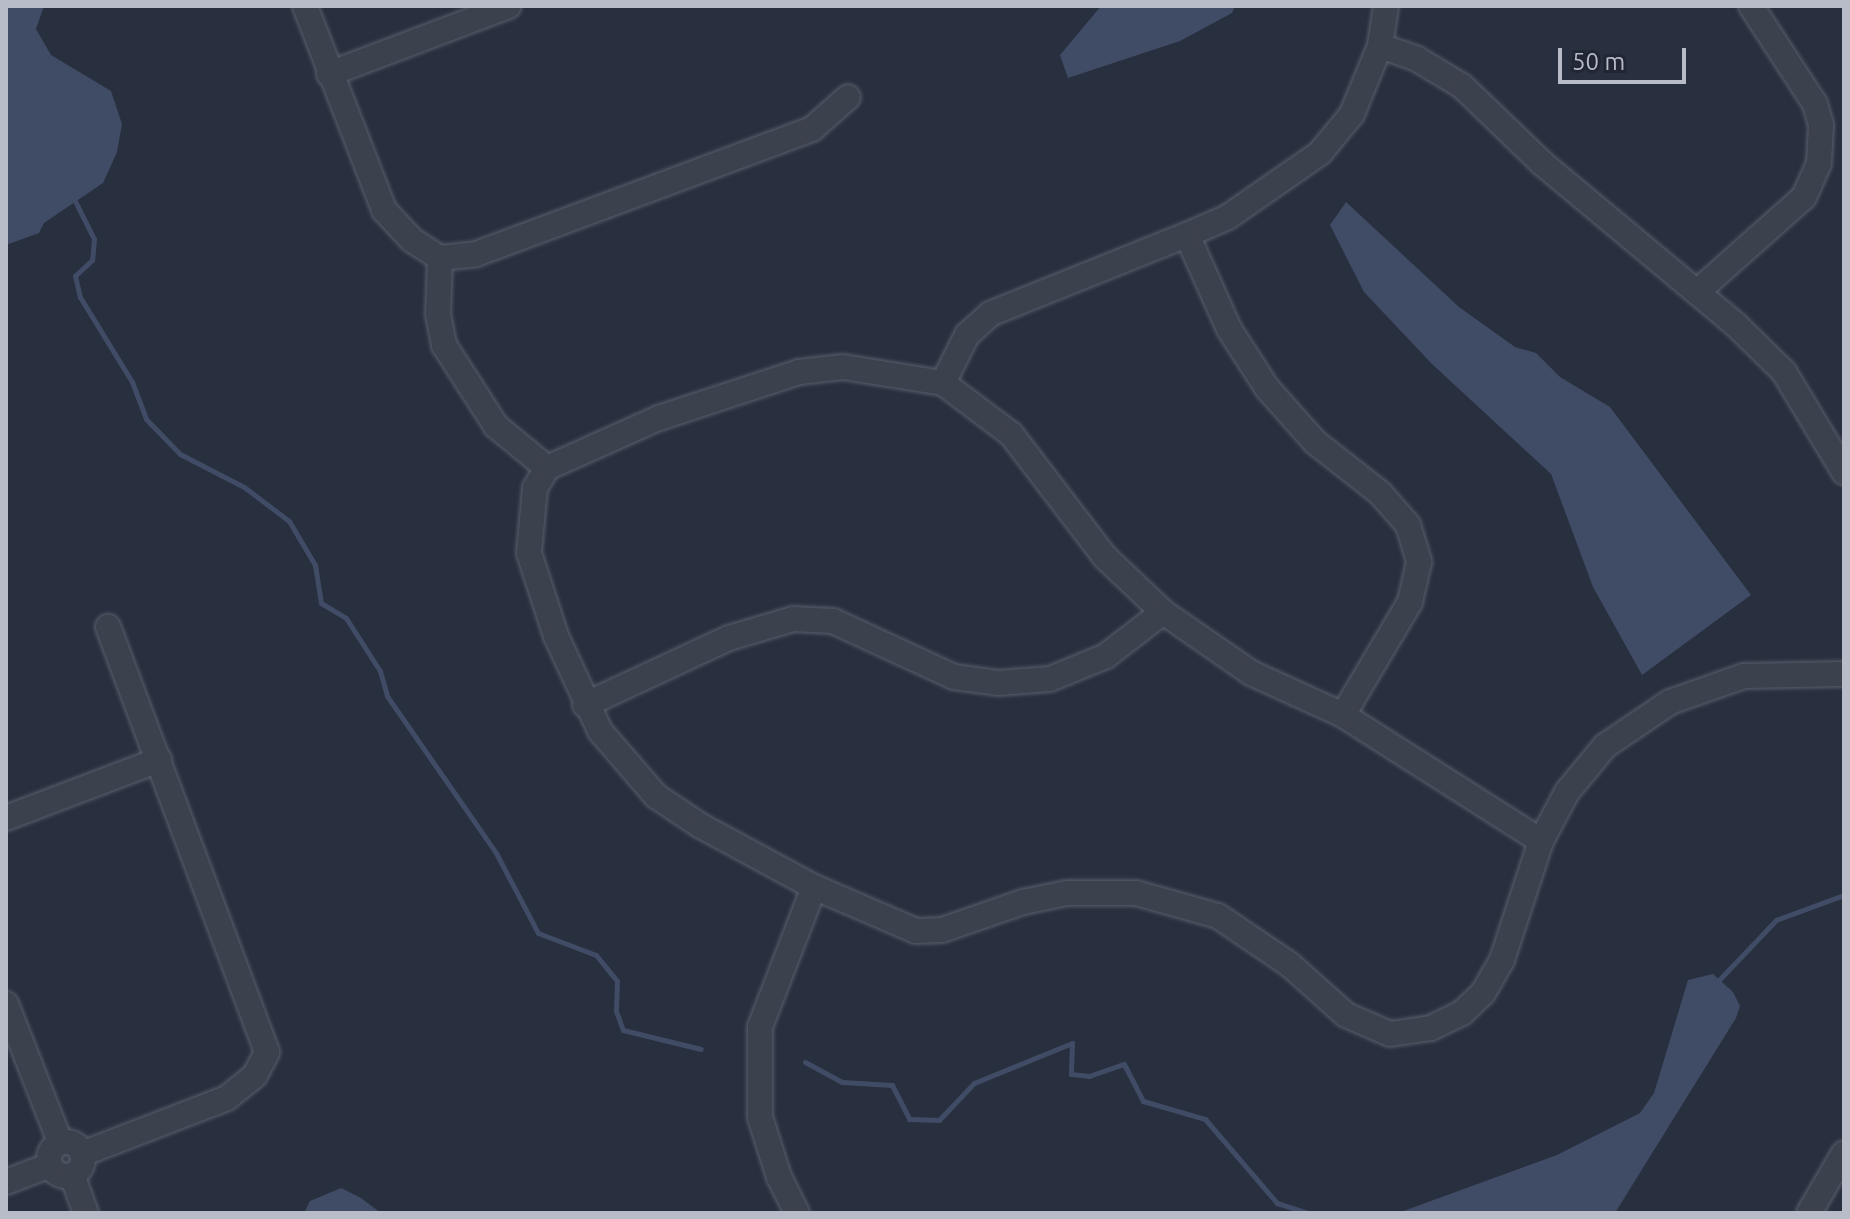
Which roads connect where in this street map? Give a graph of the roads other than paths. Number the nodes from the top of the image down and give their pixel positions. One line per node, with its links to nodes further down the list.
1 (305, 6): 6 (street)
2 (509, 6): 6 (street)
3 (1386, 6): 5 (street)
4 (1751, 6): 10 (street)
5 (1380, 46): 8 (street); 10 (street)
6 (329, 74): 9 (street)
7 (848, 97): 9 (street)
8 (1187, 235): 11 (street); 18 (street)
9 (440, 258): 13 (street)
10 (1697, 292): 12 (street)
11 (943, 383): 13 (street); 14 (street)
12 (1842, 462)
13 (547, 468): 17 (street)
14 (1163, 612): 17 (street); 18 (street)
15 (108, 627): 19 (street)
16 (1844, 674): 21 (street)
17 (585, 705): 22 (street)
18 (1343, 715): 21 (street)
19 (159, 760): 20 (street); 25 (street)
20 (6, 818)
21 (1541, 841): 22 (street)
22 (814, 887): 28 (street)
23 (6, 1004): 25 (street)
24 (1844, 1153): 29 (street)
25 (68, 1165): 26 (street); 27 (street)
26 (6, 1182)
27 (86, 1213)
28 (797, 1213)
29 (1809, 1213)

